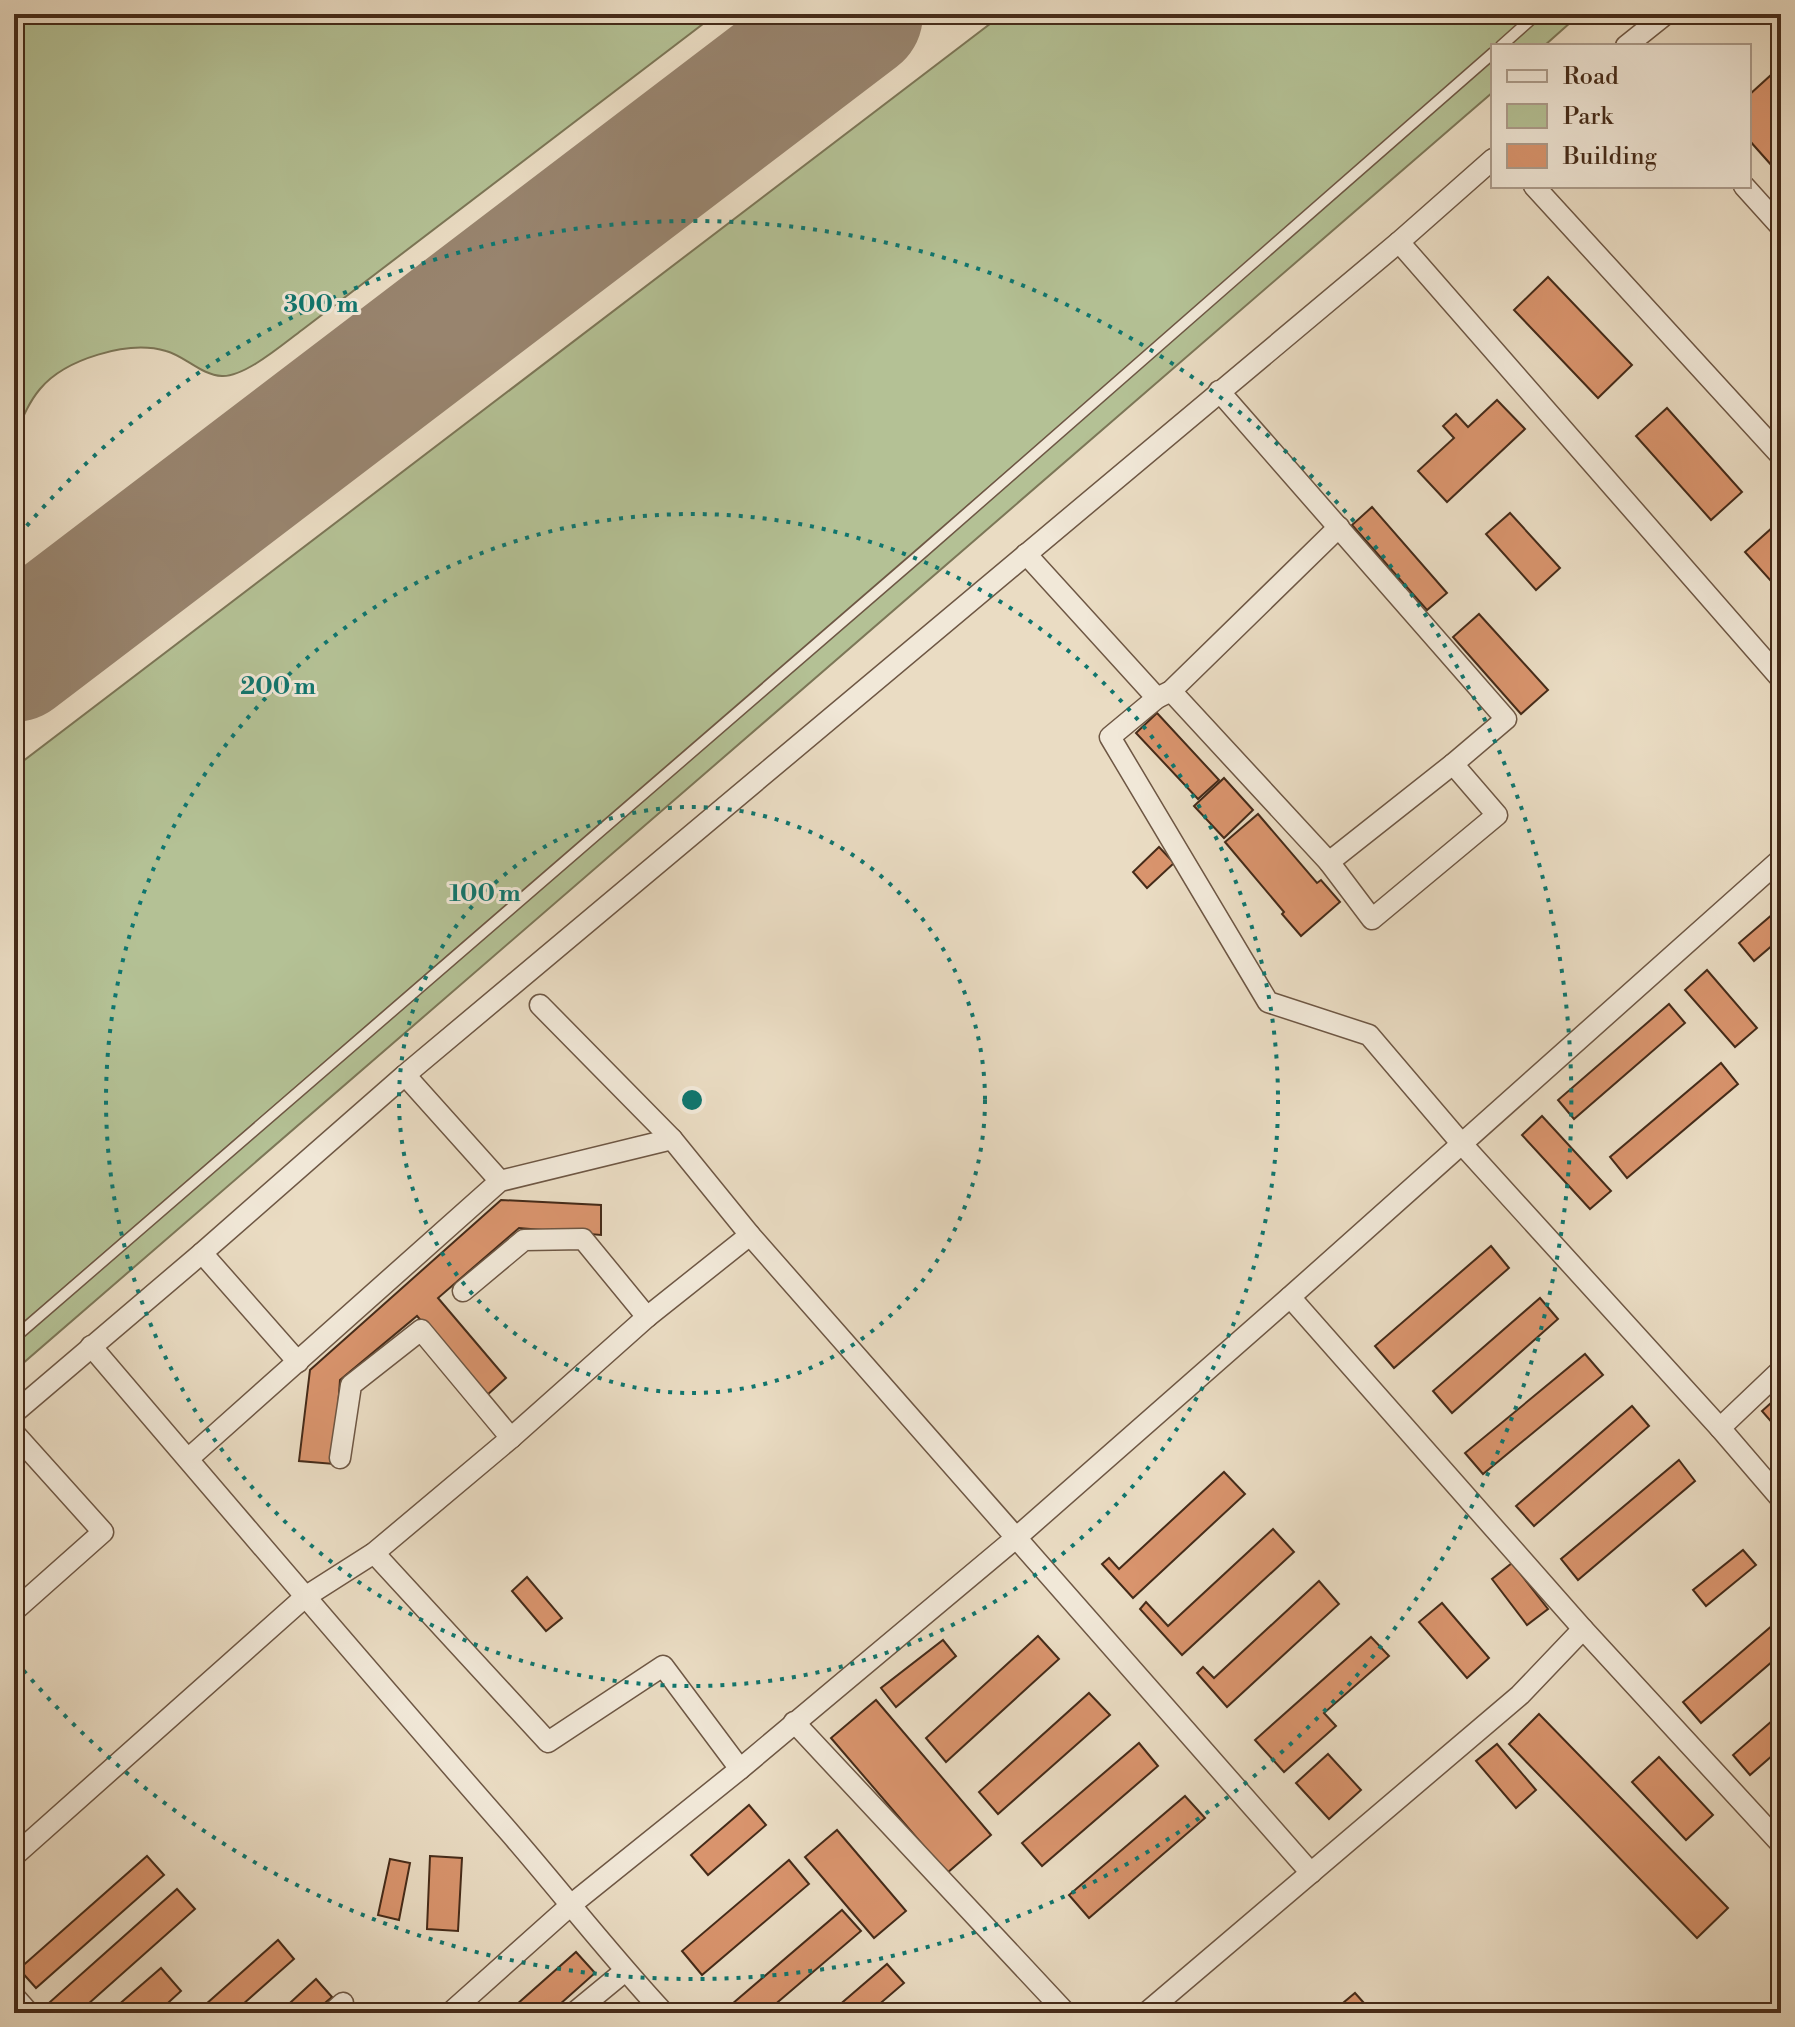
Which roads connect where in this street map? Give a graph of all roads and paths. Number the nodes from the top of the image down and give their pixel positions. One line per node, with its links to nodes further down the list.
1 (1537, 14): 3 (lane)
2 (1666, 14): 4 (street)
3 (1503, 44)
4 (1628, 44)
5 (1491, 55): 30 (lane)
6 (1491, 161): 10 (street)
7 (1536, 188): 12 (street)
8 (1746, 188): 9 (street)
9 (1781, 227)
10 (1399, 242): 11 (street); 15 (street)
11 (1219, 391): 13 (street); 14 (street)
12 (1781, 456)
13 (1339, 527): 16 (street); 17 (street)
14 (1026, 554): 16 (street); 21 (street)
15 (1781, 679)
16 (1164, 694): 19 (street); 23 (street)
17 (1453, 764): 19 (street); 19 (street)
18 (1781, 859): 23 (street)
19 (1329, 862)
20 (540, 1005): 22 (street)
21 (405, 1075): 24 (street); 26 (street)
22 (672, 1139): 24 (street); 25 (street)
23 (1461, 1143): 28 (street); 35 (street)
24 (500, 1181): 32 (street)
25 (750, 1235): 29 (street); 41 (street)
26 (202, 1253): 31 (street); 32 (street)
27 (463, 1291): 29 (street)
28 (1290, 1297): 41 (street); 45 (street)
29 (647, 1317): 37 (street)
30 (14, 1338)
31 (91, 1346): 34 (street); 39 (street)
32 (298, 1362): 39 (street)
33 (1781, 1370): 35 (street)
34 (14, 1413)
35 (1720, 1428): 40 (street)
36 (14, 1433): 44 (street)
37 (511, 1438): 38 (street); 42 (street)
38 (340, 1458)
39 (188, 1459): 43 (street)
40 (1781, 1499)
41 (1017, 1537): 46 (street); 50 (street)
42 (374, 1553): 43 (street); 47 (street)
43 (305, 1597): 49 (street); 51 (street)
44 (14, 1611)
45 (1583, 1629): 48 (street); 50 (street)
46 (794, 1722): 47 (street); 58 (street)
47 (740, 1769): 51 (street)
48 (1781, 1844)
49 (14, 1856)
50 (1311, 1873): 59 (street)
51 (572, 1904): 52 (street); 55 (street)
52 (625, 1971): 56 (street); 57 (street)
53 (14, 1996): 54 (street)
54 (29, 2013)
55 (450, 2013)
56 (574, 2013)
57 (664, 2013)
58 (1066, 2013)
59 (1146, 2013)

